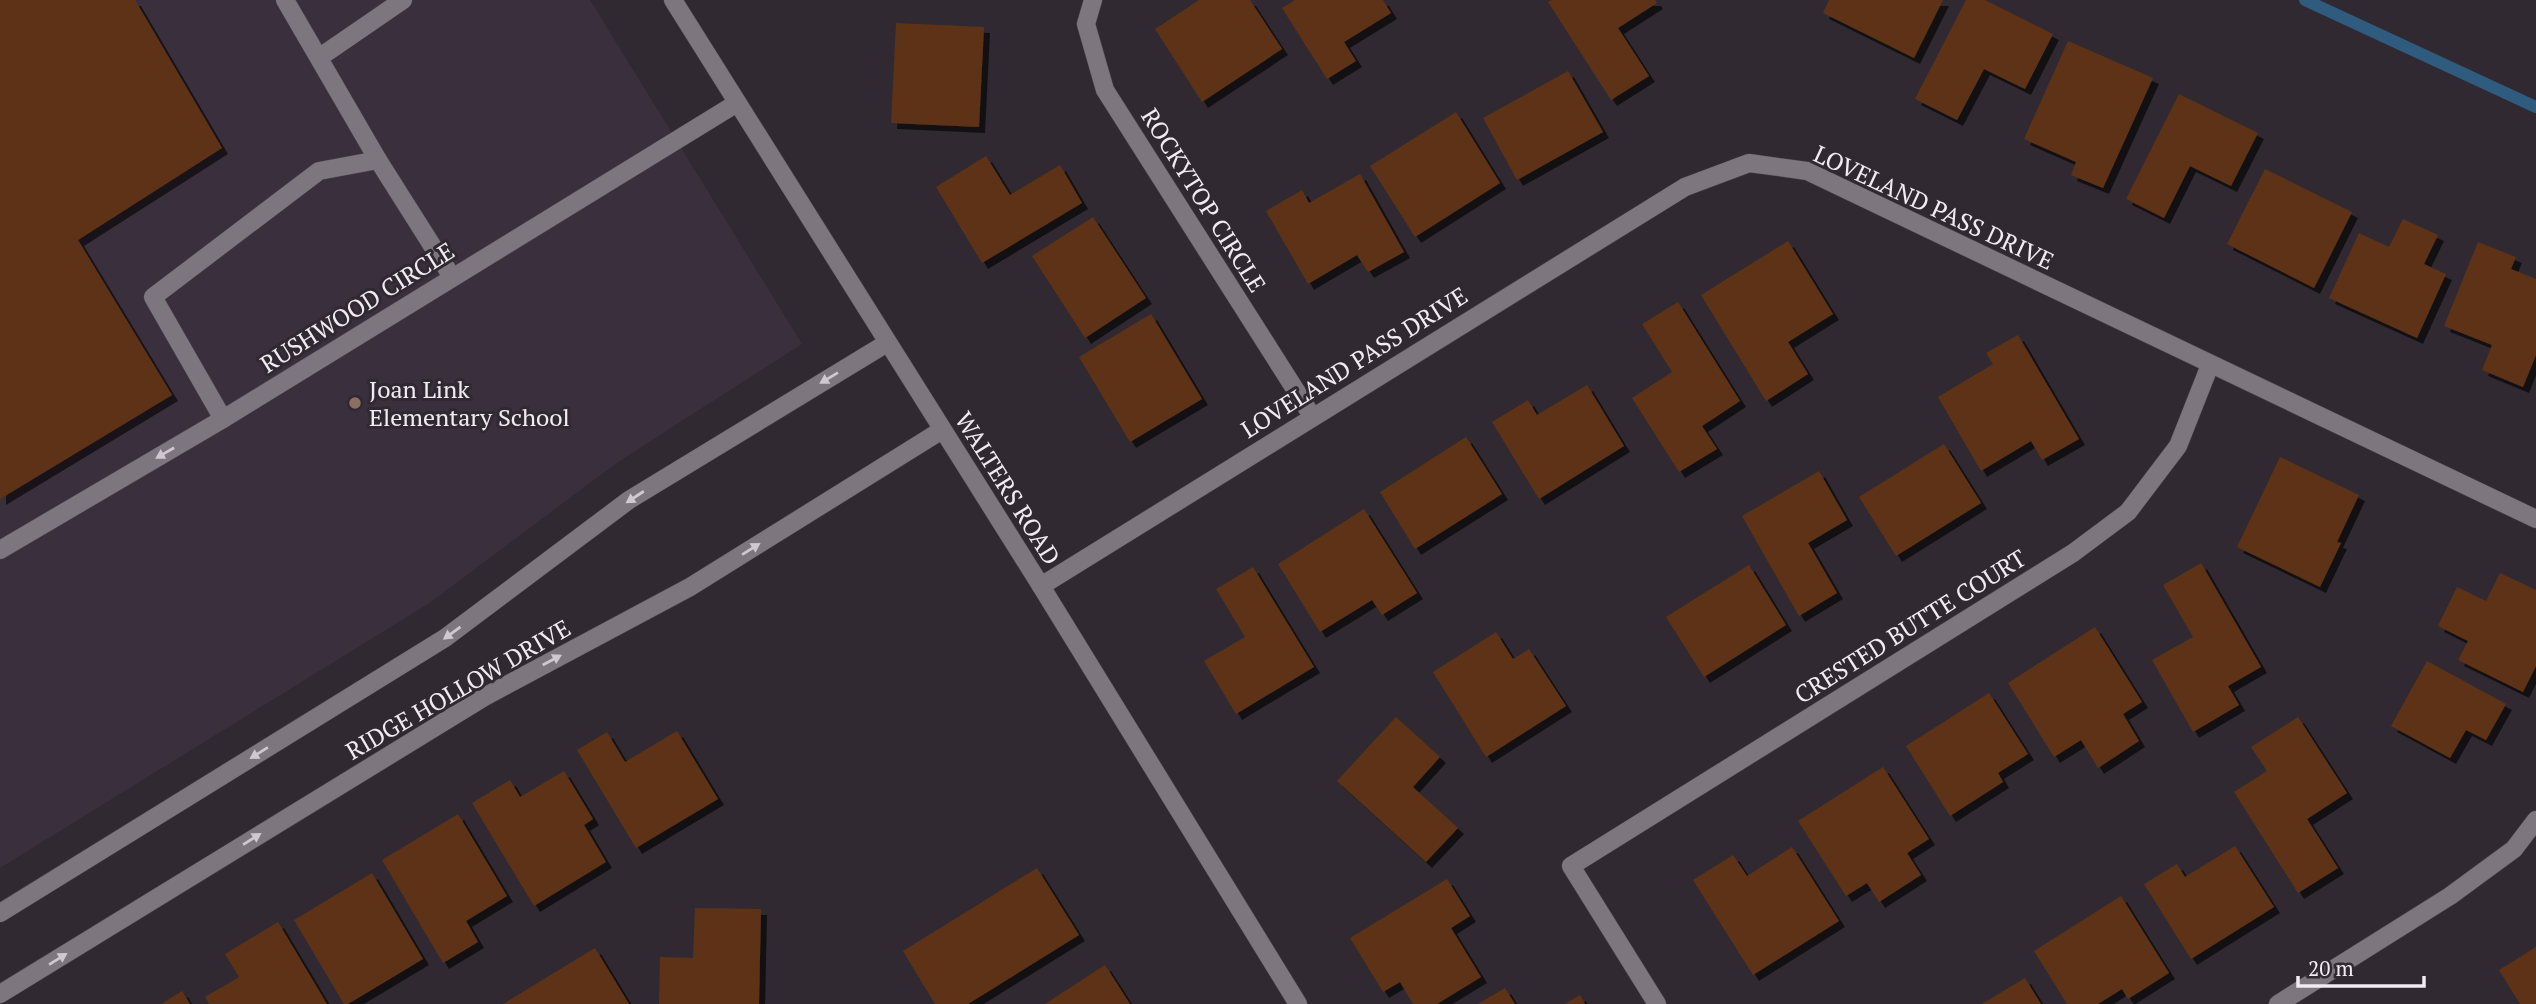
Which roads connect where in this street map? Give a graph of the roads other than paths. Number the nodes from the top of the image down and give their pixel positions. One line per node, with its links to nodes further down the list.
1 (285, 0): 5 (street)
2 (404, 0): 5 (street)
3 (673, 0): 6 (street, WALTERS ROAD)
4 (1093, 0): 11 (street, ROCKYTOP CIRCLE)
5 (320, 57): 7 (street)
6 (737, 103): 8 (street, RUSHWOOD CIRCLE); 9 (street, WALTERS ROAD)
7 (378, 160): 8 (street); 12 (street)
8 (452, 277): 12 (street, RUSHWOOD CIRCLE)
9 (887, 343): 13 (street, WALTERS ROAD); 18 (street, RIDGE HOLLOW DRIVE, one-way to 18)
10 (2210, 365): 11 (street, LOVELAND PASS DRIVE); 14 (street, LOVELAND PASS DRIVE); 21 (street, CRESTED BUTTE COURT)
11 (1312, 416): 16 (street, LOVELAND PASS DRIVE)
12 (223, 419): 15 (street, RUSHWOOD CIRCLE, one-way to 15)
13 (942, 430): 16 (street, WALTERS ROAD); 19 (street, RIDGE HOLLOW DRIVE, one-way to 13)
14 (2536, 519)
15 (0, 550)
16 (1041, 586): 20 (street, WALTERS ROAD)
17 (2536, 820): 22 (street)
18 (0, 913)
19 (0, 994)
20 (1298, 1004)
21 (1657, 1004)
22 (2278, 1004)

